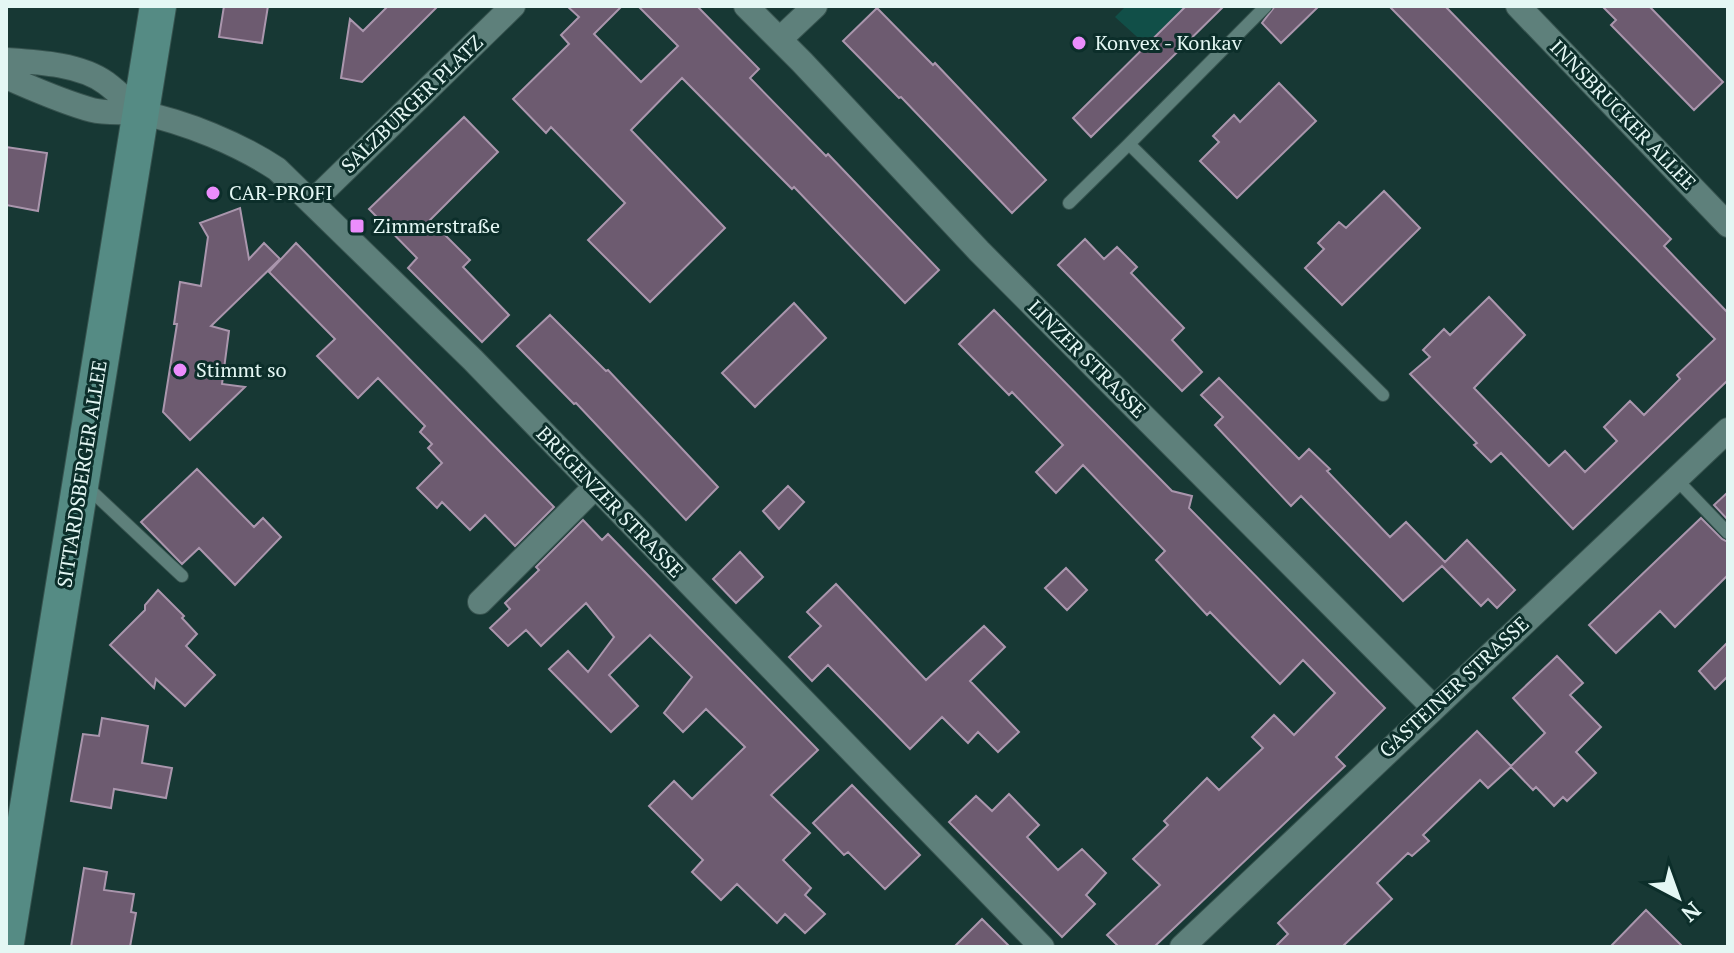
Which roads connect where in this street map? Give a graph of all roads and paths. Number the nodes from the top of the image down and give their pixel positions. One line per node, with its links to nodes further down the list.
1 (158, 6): 10 (main road, SITTARDSBERGER ALLEE)
2 (513, 6): 12 (street, SALZBURGER PLATZ)
3 (746, 6): 7 (street, LINZER STRASSE)
4 (815, 6): 7 (street)
5 (1266, 6): 11 (lane)
6 (1518, 6): 14 (street, INNSBRUCKER ALLEE)
7 (780, 39): 23 (street, LINZER STRASSE)
8 (6, 60): 10 (street)
9 (6, 77): 10 (street)
10 (141, 113): 12 (street, BREGENZER STRASSE); 18 (main road, SITTARDSBERGER ALLEE)
11 (1129, 144): 13 (lane); 15 (lane)
12 (312, 202): 19 (street, BREGENZER STRASSE)
13 (1069, 203)
14 (1728, 225)
15 (1383, 395)
16 (1728, 430): 17 (street, GASTEINER STRASSE)
17 (1676, 479): 20 (lane); 23 (street, GASTEINER STRASSE)
18 (81, 482): 21 (lane); 24 (main road, SITTARDSBERGER ALLEE)
19 (595, 487): 22 (street); 25 (street, BREGENZER STRASSE)
20 (1728, 533)
21 (182, 576)
22 (480, 602)
23 (1433, 707): 26 (street, GASTEINER STRASSE)
24 (6, 942)
25 (1042, 947)
26 (1182, 947)

